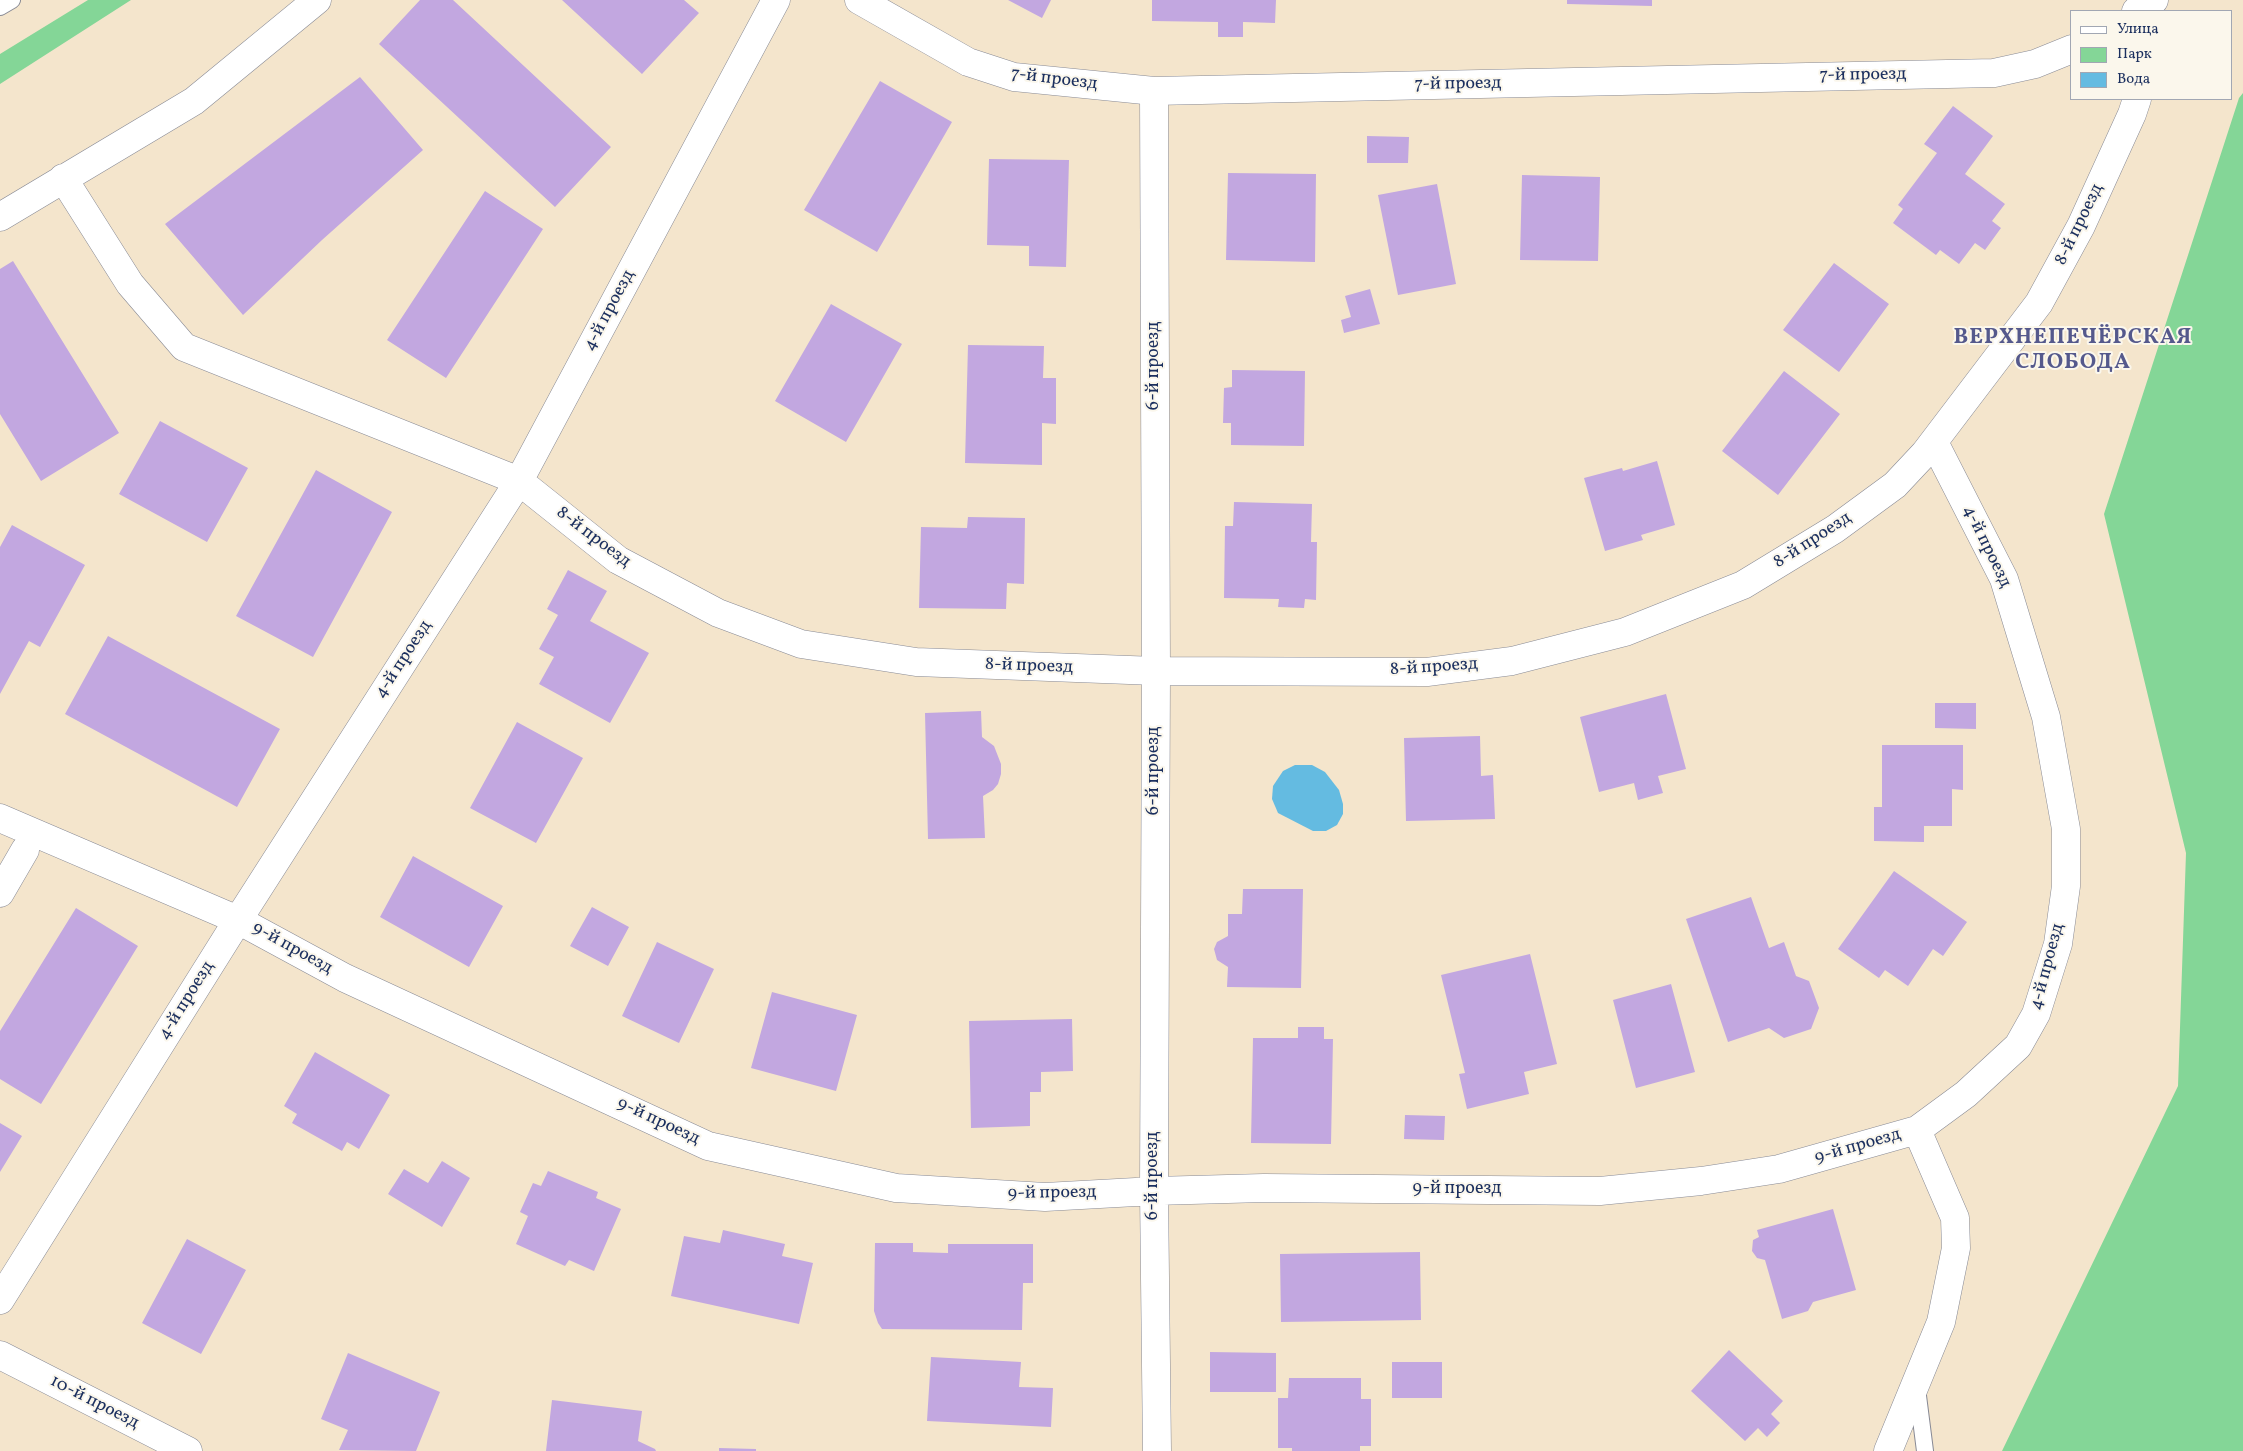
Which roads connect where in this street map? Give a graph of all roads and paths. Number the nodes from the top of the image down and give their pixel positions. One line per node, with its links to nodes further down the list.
1 (12, 0): 6 (lane)
2 (316, 0): 11 (street)
3 (776, 0): 14 (street, 4-й проезд)
4 (859, 0): 9 (street, 7-й проезд)
5 (2155, 0): 7 (street)
6 (0, 7)
7 (2138, 10)
8 (2070, 50): 9 (street, 7-й проезд)
9 (1154, 91): 15 (street, 6-й проезд)
10 (2137, 100): 13 (street, 8-й проезд)
11 (64, 178): 12 (street); 14 (street, 8-й проезд)
12 (0, 217)
13 (1934, 442): 15 (street, 8-й проезд); 20 (street, 4-й проезд)
14 (519, 481): 15 (street, 8-й проезд); 19 (street, 4-й проезд)
15 (1156, 671): 21 (street, 6-й проезд)
16 (0, 818): 19 (street, 9-й проезд)
17 (25, 850): 18 (street)
18 (0, 893)
19 (238, 920): 21 (street, 9-й проезд); 22 (street, 4-й проезд)
20 (1917, 1130): 21 (street, 9-й проезд); 24 (street)
21 (1154, 1191): 26 (street, 6-й проезд)
22 (0, 1300)
23 (0, 1354): 25 (street, 10-й проезд)
24 (1916, 1380): 27 (street); 28 (lane)
25 (188, 1451)
26 (1157, 1451)
27 (1888, 1451)
28 (1926, 1451)

